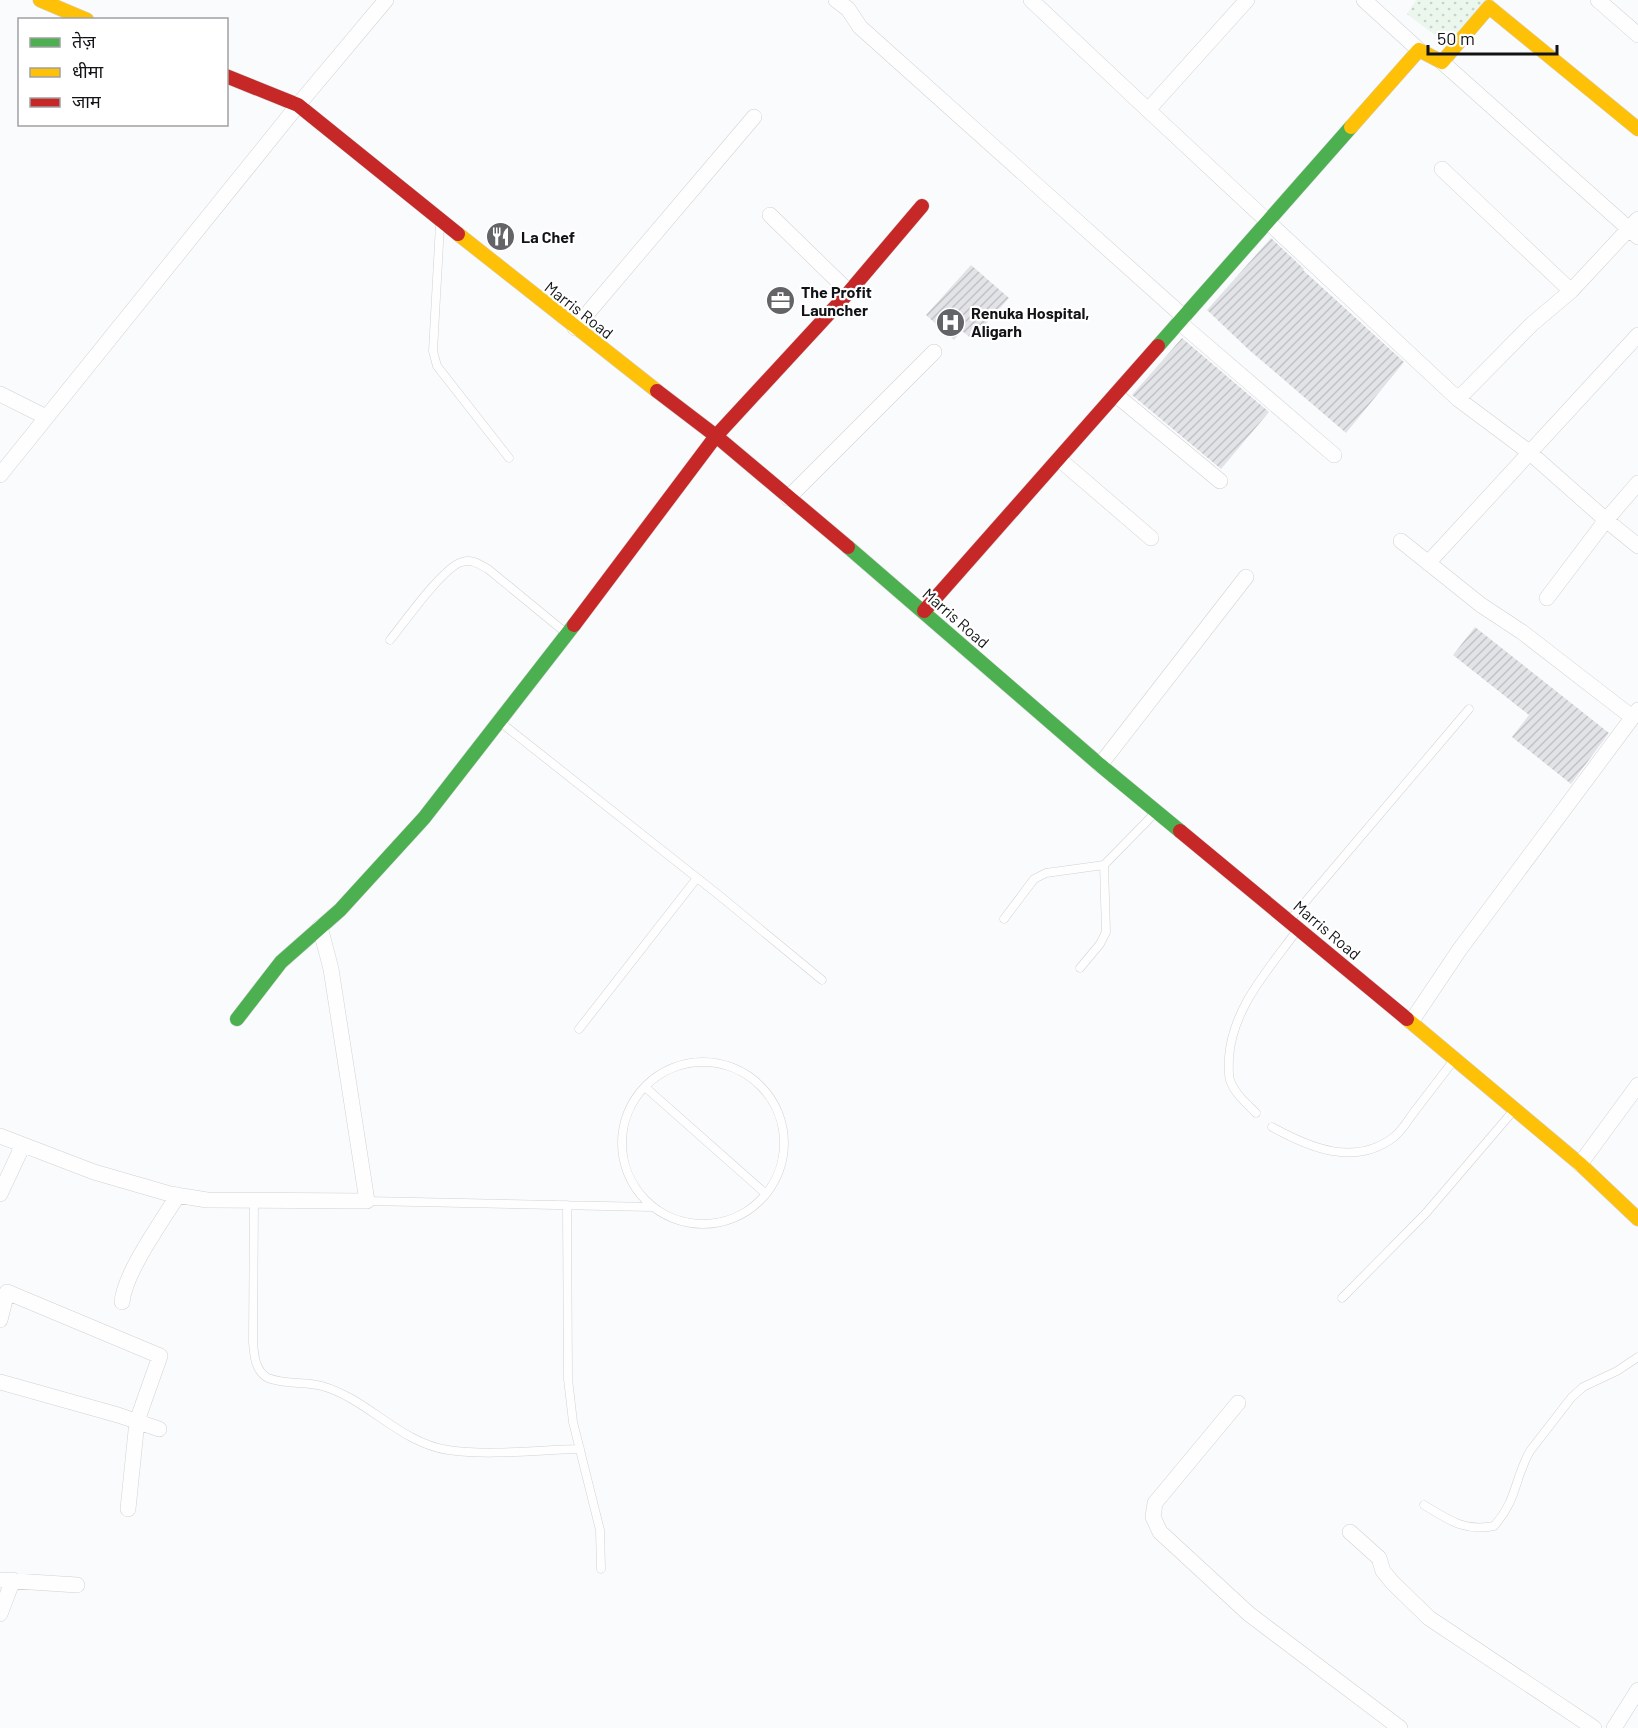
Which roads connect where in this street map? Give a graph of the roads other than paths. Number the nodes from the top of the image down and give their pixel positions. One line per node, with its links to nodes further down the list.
1 (40, 0): 10 (street)
2 (386, 0): 15 (street)
3 (1031, 0): 16 (street)
4 (1247, 0): 16 (street)
5 (1364, 0): 9 (street)
6 (1598, 0): 11 (street)
7 (846, 3): 27 (street)
8 (1491, 3): 13 (street); 18 (street)
9 (1381, 7): 12 (street)
10 (82, 18)
11 (1638, 35)
12 (1419, 50): 13 (street); 23 (street)
13 (1442, 62): 24 (street)
14 (228, 77): 15 (street, Marris Road)
15 (298, 105): 22 (street, Marris Road); 34 (street)
16 (1148, 110): 23 (street)
17 (754, 117): 28 (street)
18 (1638, 129)
19 (1442, 169): 25 (street)
20 (922, 206): 26 (street)
21 (770, 215): 26 (street)
22 (441, 220): 28 (street, Marris Road); 38 (lane)
23 (1267, 222): 27 (street); 33 (street)
24 (1635, 229): 25 (street)
25 (1570, 291): 33 (street)
26 (849, 292): 35 (street)
27 (1181, 320): 32 (street); 37 (street)
28 (575, 328): 35 (street, Marris Road)
29 (1638, 335): 36 (street)
30 (934, 352): 43 (street)
31 (0, 394): 34 (street)
32 (1116, 395): 39 (street); 41 (street)
33 (1458, 399): 36 (street)
34 (46, 417): 40 (street)
35 (716, 436): 43 (street, Marris Road); 52 (street)
36 (1529, 452): 44 (street); 48 (street)
37 (1334, 455)
38 (509, 458)
39 (1059, 459): 45 (street); 51 (street)
40 (0, 475)
41 (1220, 481)
42 (1638, 483): 44 (street)
43 (788, 498): 51 (street, Marris Road)
44 (1606, 520): 47 (street); 50 (street)
45 (1151, 538)
46 (1401, 541): 48 (street)
47 (1638, 546)
48 (1428, 563): 55 (street)
49 (1246, 578): 57 (street)
50 (1547, 598)
51 (924, 611): 57 (street, Marris Road)
52 (568, 633): 53 (lane); 56 (street)
53 (390, 640)
54 (1469, 709): 62 (lane)
55 (1635, 713): 67 (street)
56 (499, 721): 60 (lane); 63 (street)
57 (1100, 765): 58 (street, Marris Road)
58 (1156, 812): 59 (lane); 62 (street, Marris Road)
59 (1104, 864): 61 (lane); 64 (lane)
60 (697, 878): 65 (lane); 68 (lane)
61 (1004, 919)
62 (1294, 924): 67 (street, Marris Road); 73 (lane)
63 (320, 927): 66 (street); 82 (street)
64 (1080, 968)
65 (822, 980)
66 (237, 1019)
67 (1411, 1022): 69 (street, Marris Road)
68 (579, 1029)
69 (1454, 1060): 72 (street, Marris Road); 74 (lane)
70 (1638, 1085): 77 (street)
71 (645, 1087): 79 (lane); 79 (lane); 84 (lane)
72 (1515, 1109): 77 (street, Marris Road); 86 (lane)
73 (1256, 1113)
74 (1272, 1127)
75 (0, 1136): 76 (street)
76 (23, 1145): 78 (street); 80 (street)
77 (1580, 1164): 85 (street, Marris Road)
78 (0, 1194)
79 (766, 1194): 84 (lane)
80 (178, 1195): 81 (street); 87 (street)
81 (254, 1201): 82 (street); 94 (lane)
82 (367, 1201): 83 (lane)
83 (567, 1205): 84 (lane); 94 (lane)
84 (652, 1207)
85 (1638, 1220)
86 (1342, 1298)
87 (122, 1302)
88 (0, 1320): 92 (street)
89 (1638, 1357): 95 (lane)
90 (0, 1382): 92 (street)
91 (1238, 1403): 103 (street)
92 (136, 1421): 93 (street); 96 (street)
93 (159, 1429)
94 (580, 1449): 98 (lane)
95 (1424, 1504)
96 (128, 1509)
97 (1350, 1532): 104 (street)
98 (601, 1569)
99 (6, 1580): 100 (street); 101 (street)
100 (77, 1585)
101 (0, 1614)
102 (1636, 1696): 105 (street)
103 (1400, 1728)
104 (1594, 1728)
105 (1614, 1728)

